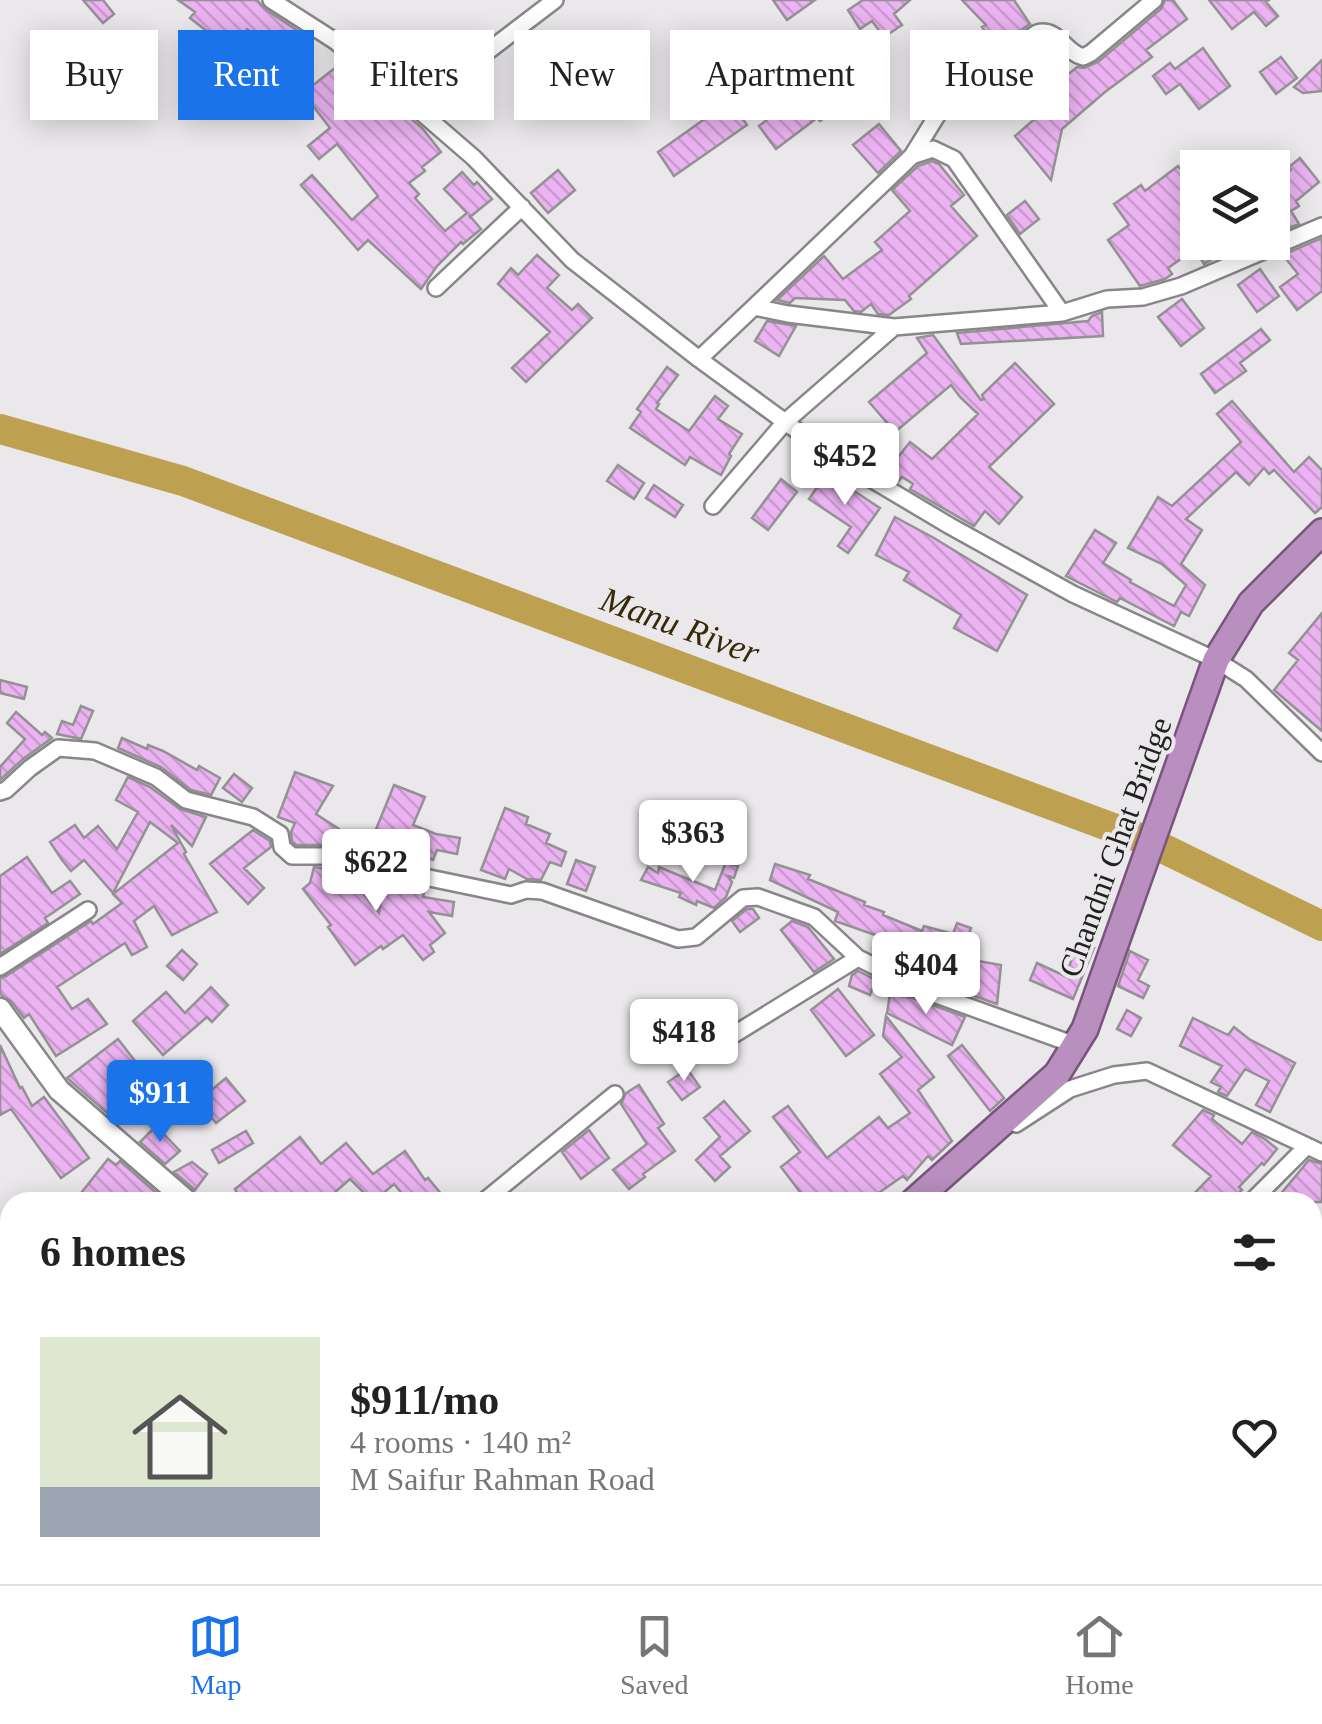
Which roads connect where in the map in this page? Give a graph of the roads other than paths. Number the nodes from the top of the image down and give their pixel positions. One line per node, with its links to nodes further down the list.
1 (271, 0): 4 (street)
2 (555, 0): 5 (street)
3 (1154, 0): 7 (street)
4 (334, 40)
5 (494, 47)
6 (430, 120): 8 (street)
7 (912, 156): 11 (street); 12 (street)
8 (522, 207): 10 (street); 14 (street)
9 (1322, 226): 12 (street)
10 (436, 288)
11 (754, 307): 13 (street); 14 (street)
12 (1062, 313): 13 (street)
13 (894, 327): 15 (street)
14 (699, 360): 15 (street)
15 (784, 422): 16 (street); 18 (street)
16 (713, 506)
17 (1322, 532): 18 (highway, Chandni Ghat Bridge)
18 (1216, 660): 19 (street); 25 (highway, Chandni Ghat Bridge)
19 (1322, 753)
20 (0, 792): 22 (street)
21 (88, 910): 23 (street)
22 (858, 958): 25 (street); 26 (street)
23 (0, 967)
24 (0, 1009): 30 (main road)
25 (1080, 1037): 29 (highway, Chandni Ghat Bridge)
26 (712, 1048)
27 (615, 1094): 31 (street)
28 (1315, 1150): 29 (street); 33 (street)
29 (966, 1156): 32 (highway, Chandni Ghat Bridge)
30 (176, 1192)
31 (495, 1192)
32 (925, 1192)
33 (1263, 1192)

